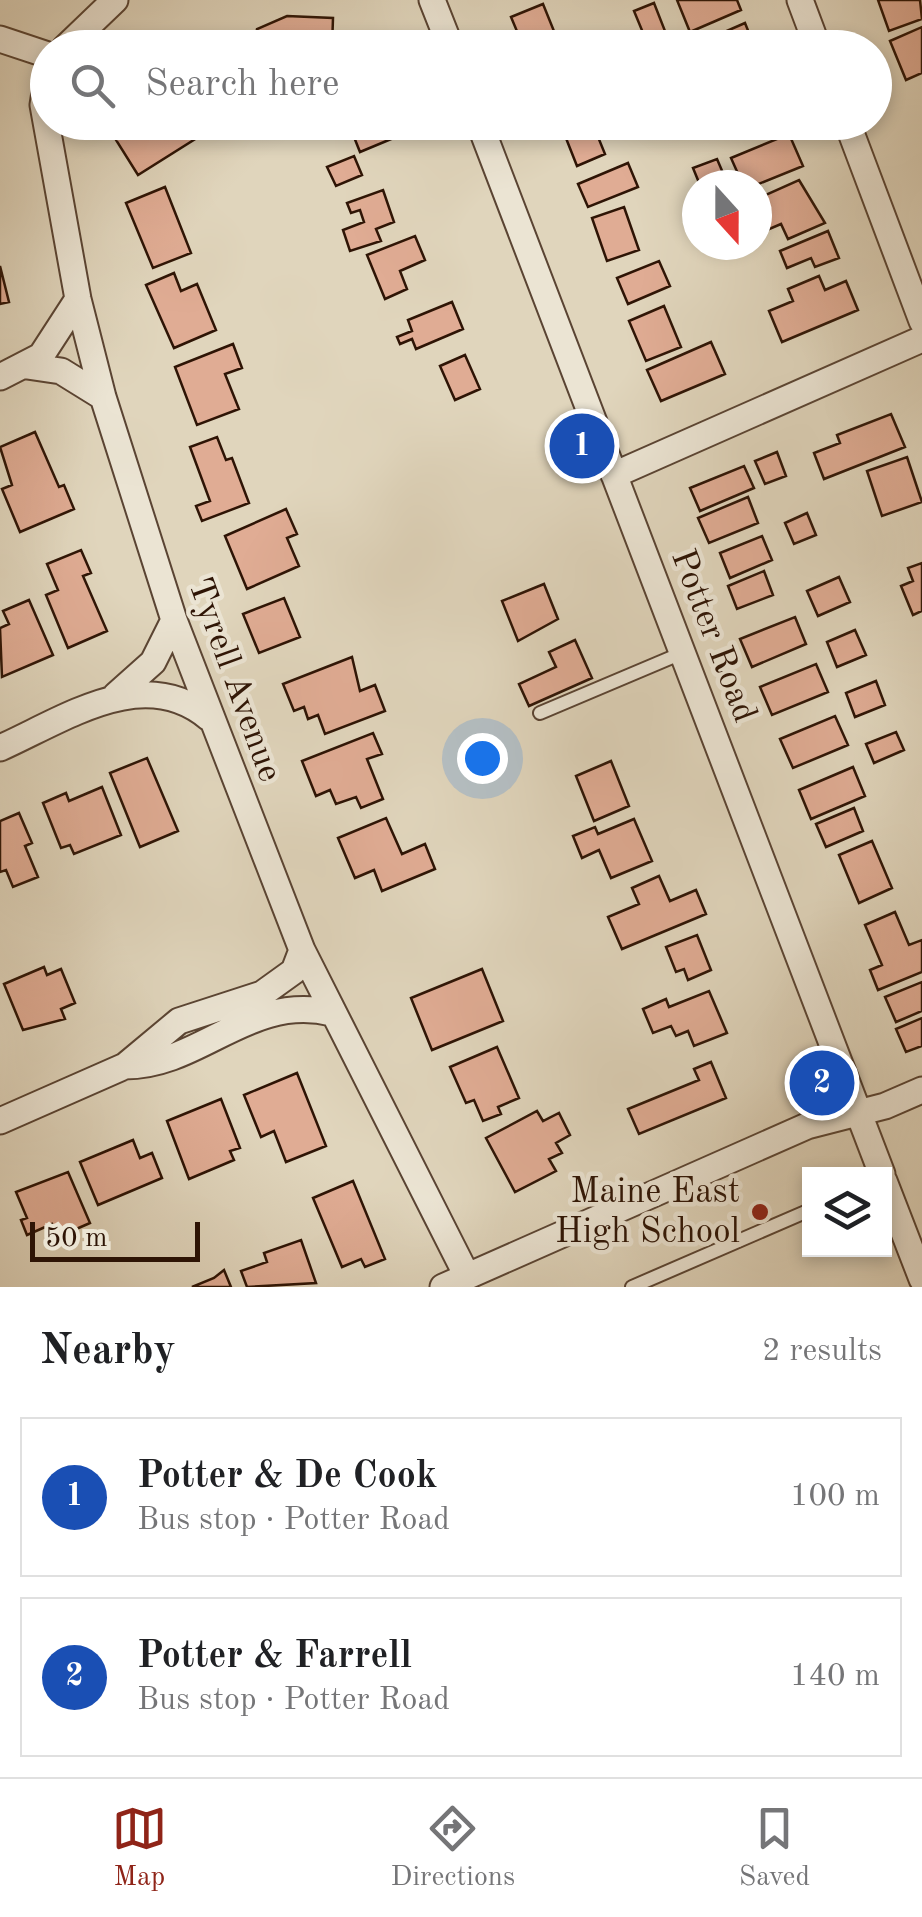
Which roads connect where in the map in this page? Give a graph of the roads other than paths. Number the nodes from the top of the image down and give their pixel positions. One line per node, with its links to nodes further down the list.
1 (115, 0): 4 (street)
2 (432, 0): 5 (street)
3 (800, 0): 6 (street)
4 (84, 30)
5 (443, 30)
6 (811, 30)
7 (0, 39): 8 (street)
8 (30, 50)
9 (50, 140): 12 (street, Tyrell Avenue)
10 (486, 140): 18 (street, Potter Road)
11 (854, 140): 13 (street)
12 (78, 299): 15 (street); 17 (street, Tyrell Avenue)
13 (922, 322)
14 (922, 339): 18 (street)
15 (27, 366): 16 (street); 17 (street)
16 (0, 377)
17 (103, 397): 19 (street, Tyrell Avenue)
18 (614, 475): 20 (street, Potter Road)
19 (174, 620): 21 (street); 23 (street, Tyrell Avenue)
20 (682, 653): 22 (lane); 29 (street, Potter Road)
21 (98, 704): 23 (street); 24 (street)
22 (540, 713)
23 (209, 718): 25 (street, Tyrell Avenue)
24 (0, 748)
25 (302, 950): 26 (street, Tyrell Avenue); 27 (street)
26 (332, 1013): 27 (street); 35 (street, Tyrell Avenue)
27 (125, 1066): 30 (street)
28 (922, 1090): 29 (street)
29 (859, 1112): 31 (street, Potter Road); 35 (street)
30 (0, 1121)
31 (879, 1167)
32 (892, 1201): 34 (street, Potter Road)
33 (802, 1213): 36 (lane)
34 (922, 1279)
35 (455, 1282)
36 (632, 1287)

